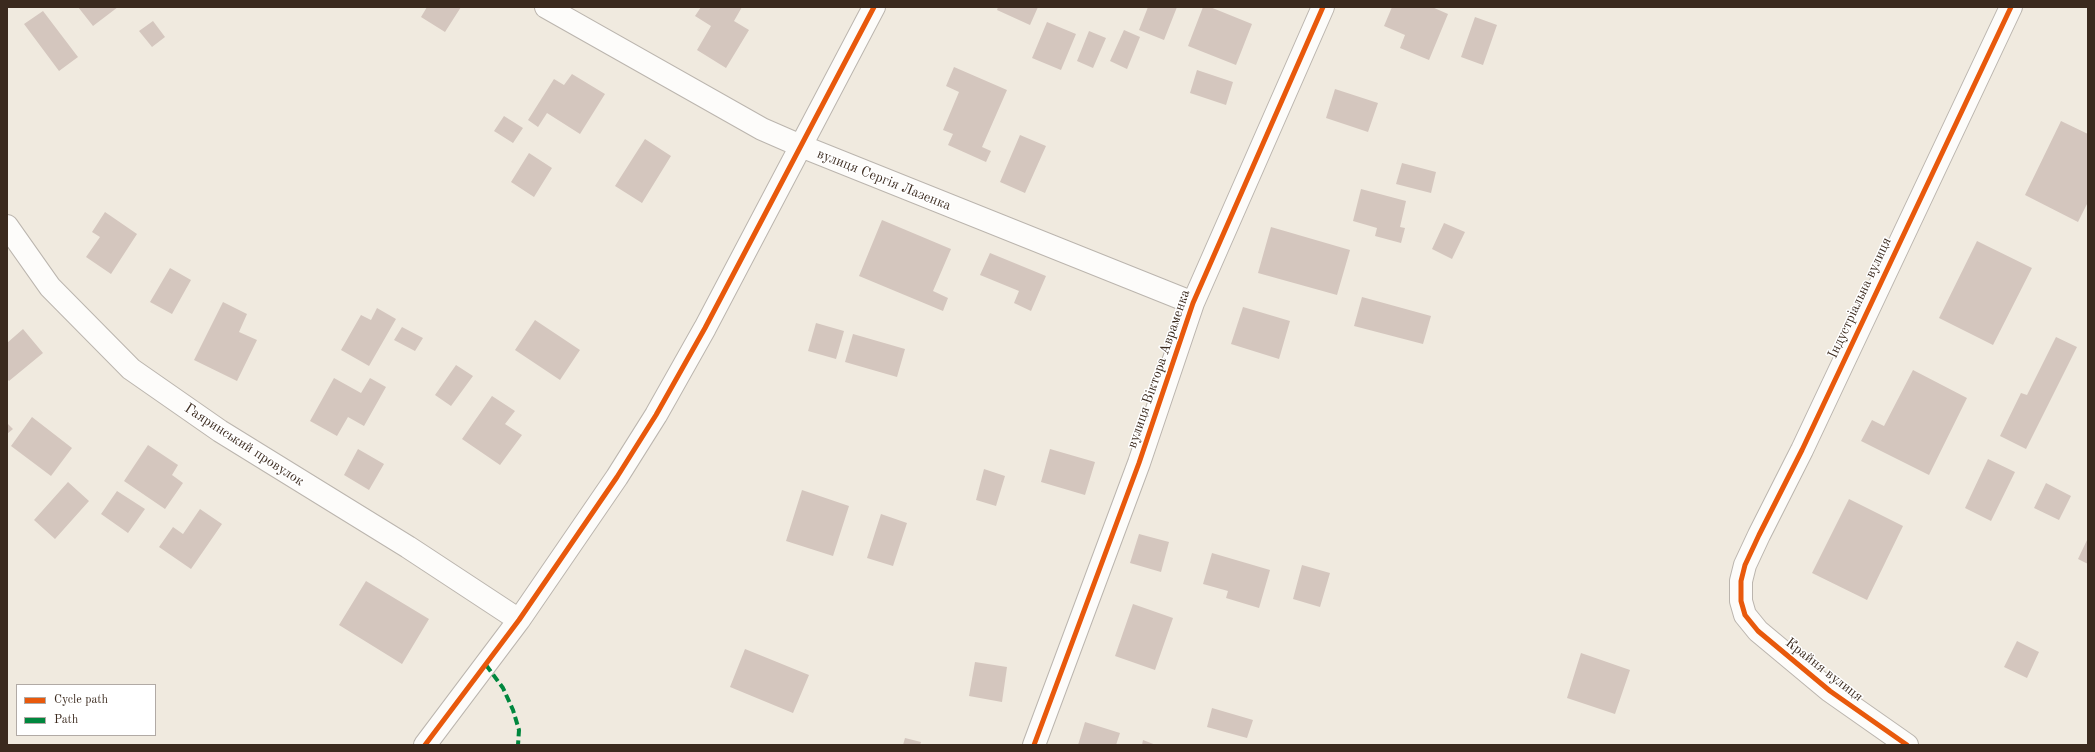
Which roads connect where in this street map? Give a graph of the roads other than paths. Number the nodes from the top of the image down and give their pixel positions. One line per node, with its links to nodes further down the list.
1 (546, 7): 5 (street, вулиця Сергія Лазенка)
2 (874, 7): 5 (street)
3 (1323, 7): 7 (street, вулиця Віктора Авраменка)
4 (2011, 7): 8 (street, Індустріальна вулиця)
5 (801, 146): 7 (street, вулиця Сергія Лазенка); 9 (street)
6 (7, 226): 9 (street, Гаяринський провулок)
7 (1193, 303): 11 (street, вулиця Віктора Авраменка)
8 (1741, 601): 12 (street, Крайня вулиця)
9 (519, 620): 10 (street)
10 (425, 745)
11 (1034, 745)
12 (1907, 745)

